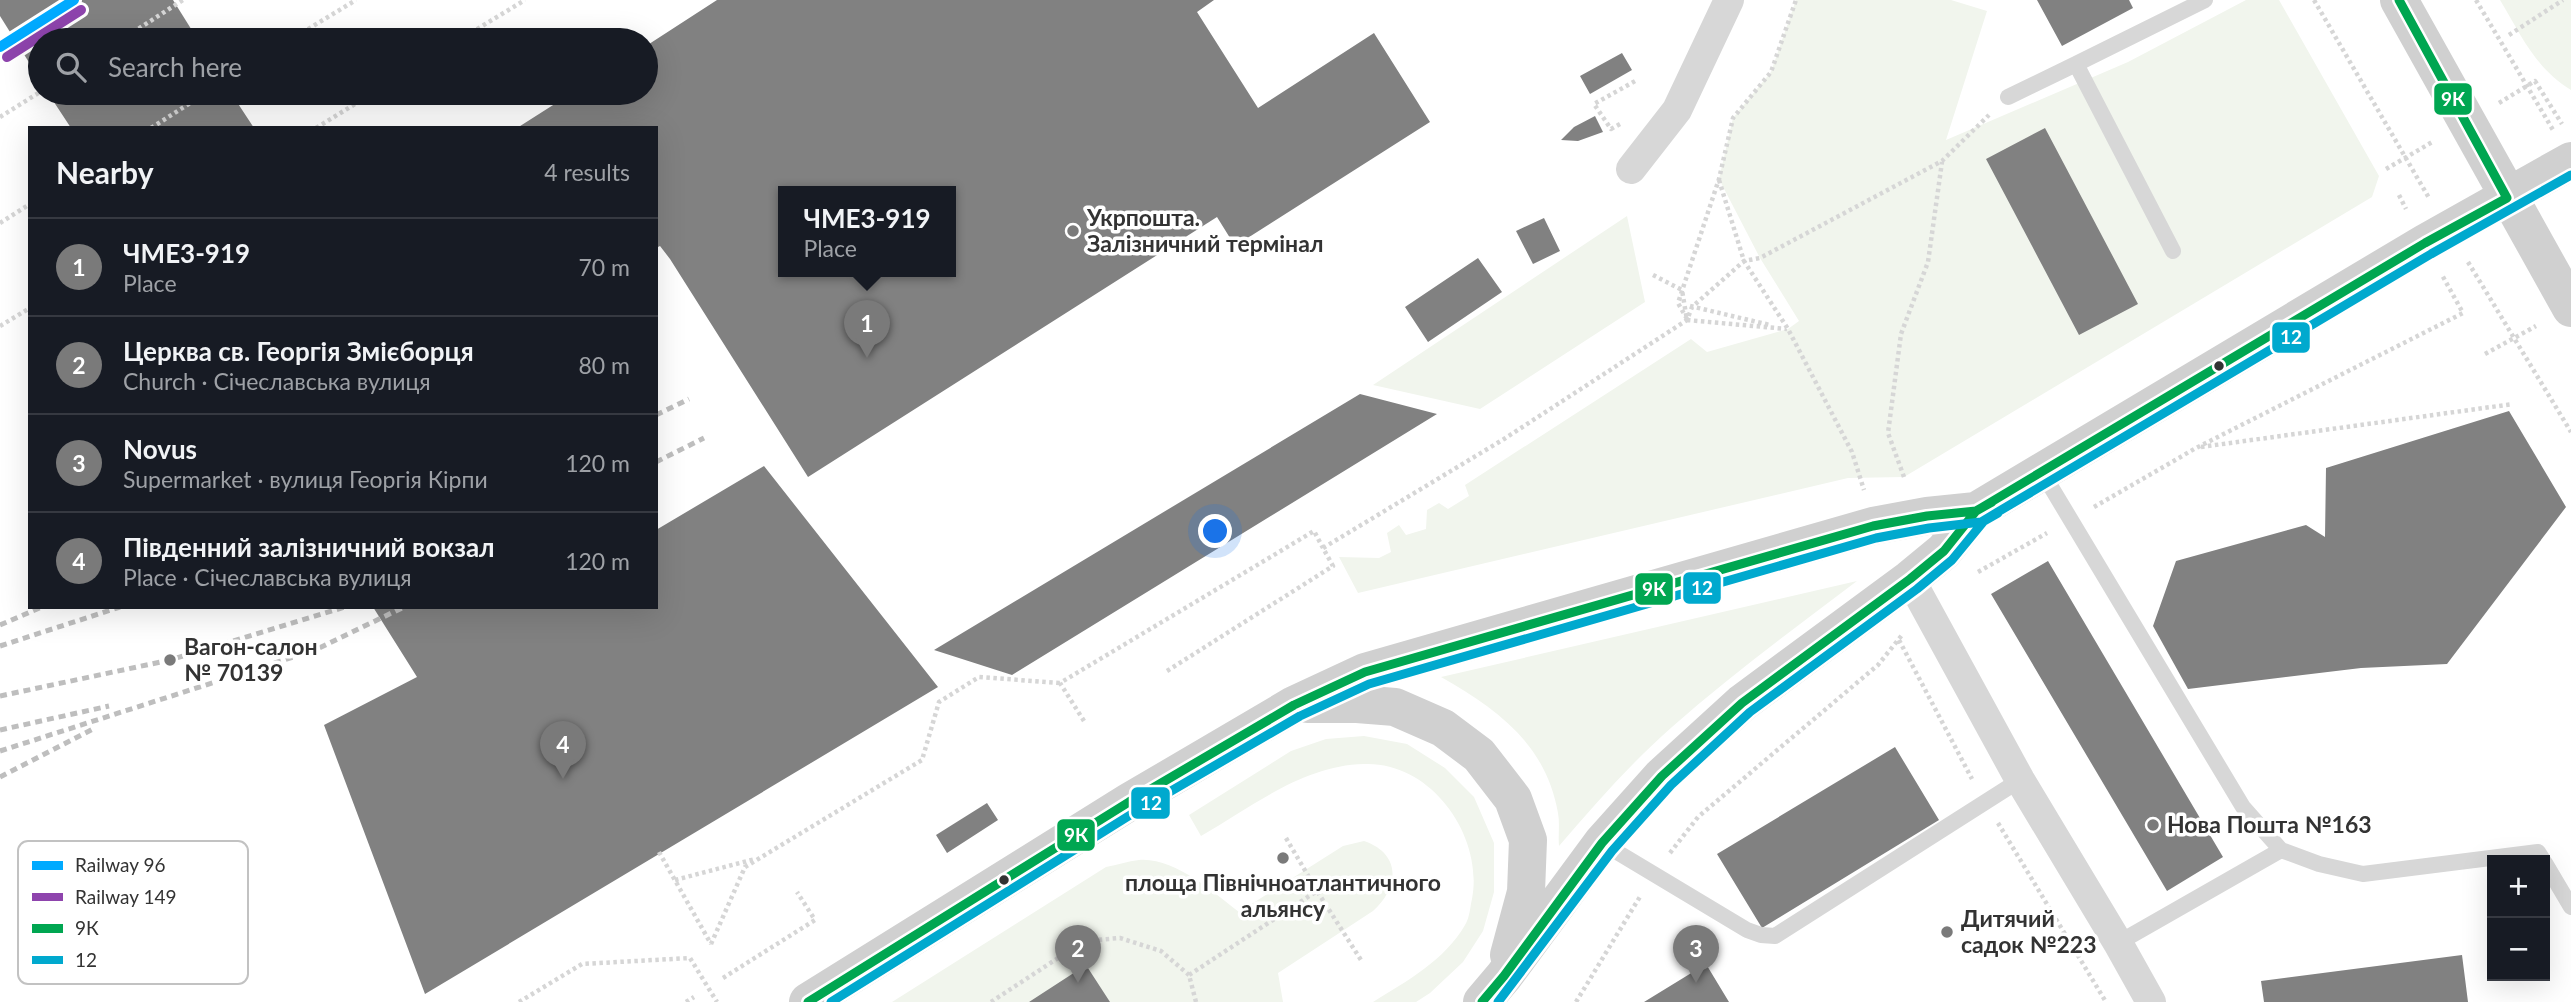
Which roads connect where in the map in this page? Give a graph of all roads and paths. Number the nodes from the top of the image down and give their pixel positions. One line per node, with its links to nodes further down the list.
1 (183, 0): 11 (path)
2 (356, 0): 12 (path)
3 (525, 0): 13 (path)
4 (1729, 0): 26 (street)
5 (1796, 0): 27 (path)
6 (2206, 0): 15 (lane)
7 (2314, 0): 31 (path)
8 (2399, 0): 28 (street)
9 (2476, 0): 24 (path)
10 (2563, 0): 14 (path)
11 (140, 28)
12 (310, 28)
13 (479, 28)
14 (2509, 35)
15 (2076, 65): 17 (lane); 32 (lane)
16 (2535, 81): 24 (path)
17 (2008, 97): 25 (path)
18 (28, 100): 21 (path)
19 (187, 105): 22 (path)
20 (353, 105): 23 (path)
21 (0, 117)
22 (154, 126)
23 (319, 126)
24 (2567, 144): 28 (street)
25 (1942, 162): 33 (path); 50 (path)
26 (1631, 169)
27 (1719, 179): 33 (path); 36 (path)
28 (2507, 198): 31 (street); 38 (street)
29 (28, 205): 30 (path)
30 (0, 223)
31 (2449, 231): 44 (path); 49 (street)
32 (2174, 251)
33 (1744, 261): 37 (path); 43 (path)
34 (1653, 275): 35 (path)
35 (1682, 290): 36 (path); 41 (path)
36 (1678, 303): 37 (path); 41 (path)
37 (1692, 307): 41 (path); 43 (path)
38 (2571, 308): 44 (path)
39 (28, 309): 42 (path)
40 (2463, 313): 48 (path)
41 (1687, 320): 43 (path); 54 (path)
42 (0, 327)
43 (1788, 329): 51 (path)
44 (2515, 337): 45 (path); 47 (path)
45 (2484, 354)
46 (2513, 404): 48 (path)
47 (2571, 432)
48 (2196, 448): 53 (path)
49 (2042, 472): 52 (street); 53 (lane)
50 (1904, 477)
51 (1865, 491)
52 (1976, 511): 56 (street); 59 (street)
53 (2069, 521): 55 (path); 64 (lane)
54 (1324, 548): 57 (path); 58 (path)
55 (1974, 575)
56 (1918, 593): 61 (street); 63 (street); 71 (path)
57 (1167, 671)
58 (1060, 683): 60 (path); 68 (path)
59 (1294, 705): 80 (street); 85 (street)
60 (1084, 721)
61 (2020, 780): 71 (lane); 76 (street)
62 (1286, 838): 73 (path)
63 (1602, 843): 71 (lane); 80 (street)
64 (2281, 849): 69 (lane); 76 (lane)
65 (659, 852): 72 (path)
66 (2514, 855): 67 (lane)
67 (2540, 855)
68 (760, 858): 72 (path); 72 (path)
69 (2487, 858)
70 (2550, 872): 75 (lane)
71 (1654, 873): 88 (path)
72 (675, 880)
73 (1317, 891): 77 (path); 78 (path)
74 (796, 892): 79 (path)
75 (2571, 907)
76 (2118, 943): 89 (street)
77 (1361, 960)
78 (1189, 975): 86 (path); 87 (path)
79 (723, 978)
80 (1493, 989)
81 (694, 997): 83 (path)
82 (519, 1002): 84 (path)
83 (686, 1002)
84 (717, 1002)
85 (808, 1002)
86 (991, 1002)
87 (1196, 1002)
88 (1576, 1002)
89 (2151, 1002)

